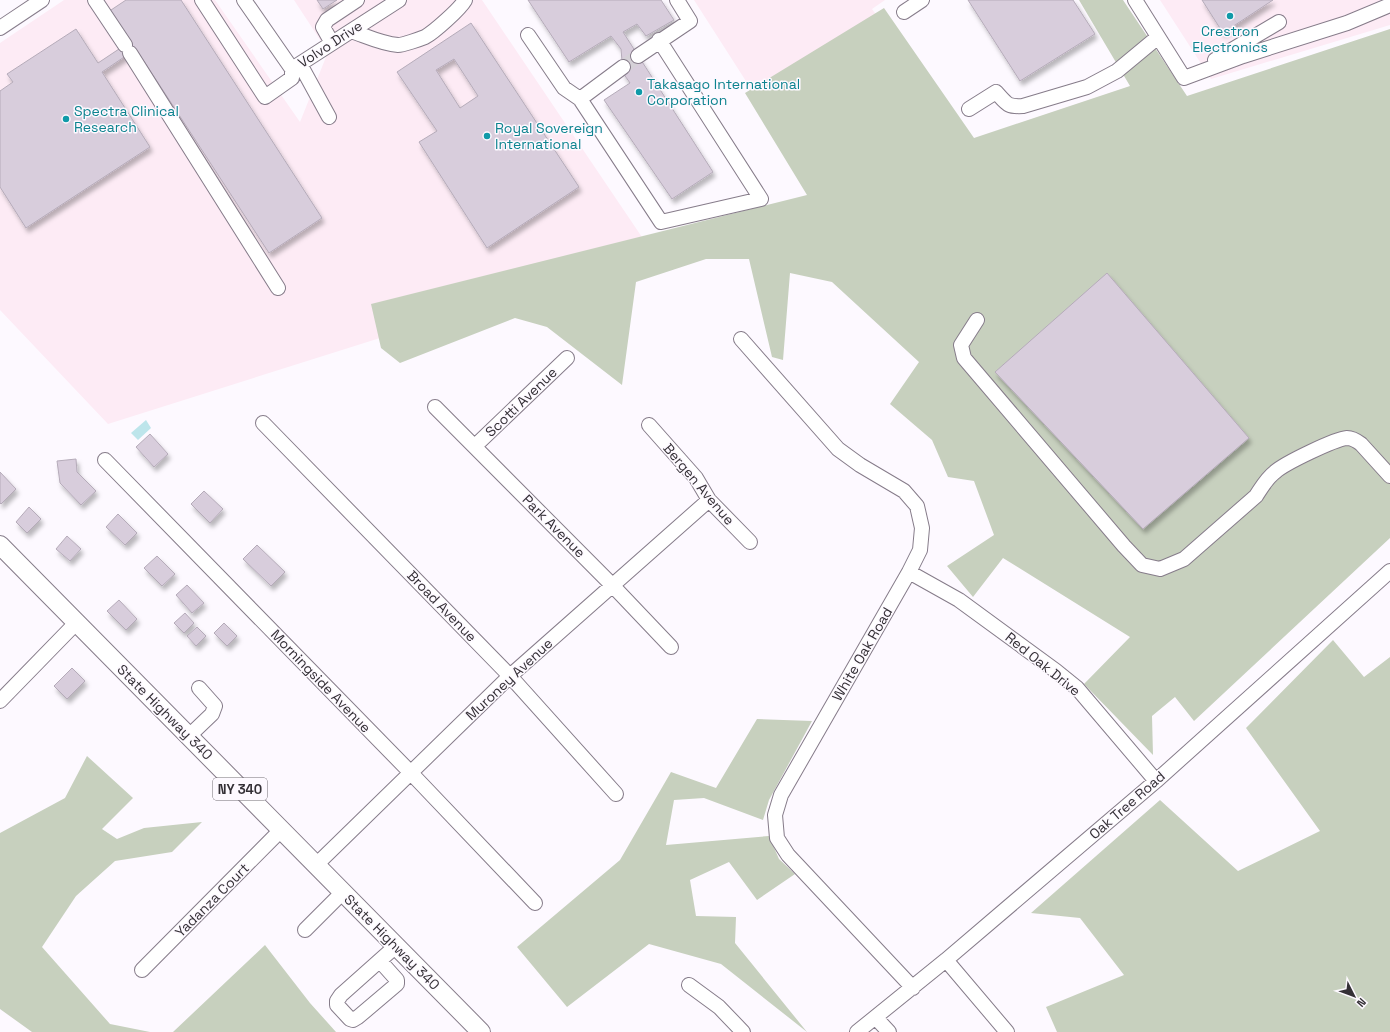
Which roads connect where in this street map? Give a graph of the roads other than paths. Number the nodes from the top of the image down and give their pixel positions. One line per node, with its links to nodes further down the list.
1 (42, 0): 14 (street)
2 (96, 0): 27 (street)
3 (202, 0): 21 (street)
4 (244, 0): 21 (street, Volvo Drive)
5 (357, 0): 19 (street)
6 (400, 0): 15 (street, Volvo Drive)
7 (465, 0): 15 (street)
8 (677, 0): 18 (street)
9 (922, 0): 12 (street)
10 (1136, 0): 17 (street)
11 (1390, 5): 23 (street)
12 (904, 12)
13 (1279, 22): 23 (street)
14 (0, 28)
15 (351, 31): 19 (street, Volvo Drive)
16 (528, 35): 24 (street)
17 (1158, 37): 23 (street); 25 (street)
18 (659, 40): 20 (street); 24 (street)
19 (332, 43): 21 (street, Volvo Drive)
20 (638, 56)
21 (296, 66): 26 (street)
22 (623, 67): 24 (street)
23 (1184, 78)
24 (580, 99)
25 (969, 109)
26 (329, 117)
27 (278, 288)
28 (977, 320): 36 (street)
29 (741, 339): 41 (street, White Oak Road)
30 (567, 358): 34 (street, Scotti Avenue)
31 (435, 407): 34 (street, Park Avenue)
32 (263, 424): 45 (street, Broad Avenue)
33 (649, 426): 37 (street, Bergen Avenue)
34 (475, 446): 42 (street, Park Avenue)
35 (105, 460): 49 (street, Morningside Avenue)
36 (1390, 476)
37 (709, 500): 38 (street, Bergen Avenue); 42 (street, Muroney Avenue)
38 (750, 542)
39 (0, 545): 43 (main road, State Highway 340 / NY 340)
40 (1390, 571): 50 (street, Oak Tree Road)
41 (909, 572): 50 (street, Red Oak Drive); 62 (street, White Oak Road)
42 (613, 586): 44 (street, Park Avenue); 45 (street, Muroney Avenue)
43 (76, 623): 47 (street); 48 (main road, State Highway 340 / NY 340)
44 (672, 647)
45 (510, 676): 49 (street, Muroney Avenue); 51 (street, Broad Avenue)
46 (199, 688): 48 (street)
47 (0, 701)
48 (189, 736): 52 (main road, State Highway 340 / NY 340)
49 (411, 773): 53 (street, Muroney Avenue); 55 (street, Morningside Avenue)
50 (1156, 781): 58 (street, Oak Tree Road)
51 (616, 794)
52 (281, 830): 53 (main road, State Highway 340 / NY 340); 60 (street, Yadanza Court)
53 (316, 865): 54 (main road, State Highway 340 / NY 340)
54 (343, 892): 56 (street); 57 (main road, State Highway 340 / NY 340)
55 (535, 903)
56 (305, 930)
57 (396, 946): 59 (street); 64 (main road, State Highway 340 / NY 340)
58 (946, 960): 62 (street, Oak Tree Road); 68 (street)
59 (380, 961)
60 (142, 970)
61 (689, 984): 65 (street)
62 (912, 988): 63 (street, Oak Tree Road)
63 (876, 1018): 66 (street, Oak Tree Road); 67 (street)
64 (481, 1032)
65 (743, 1032)
66 (858, 1032)
67 (889, 1032)
68 (1007, 1032)

